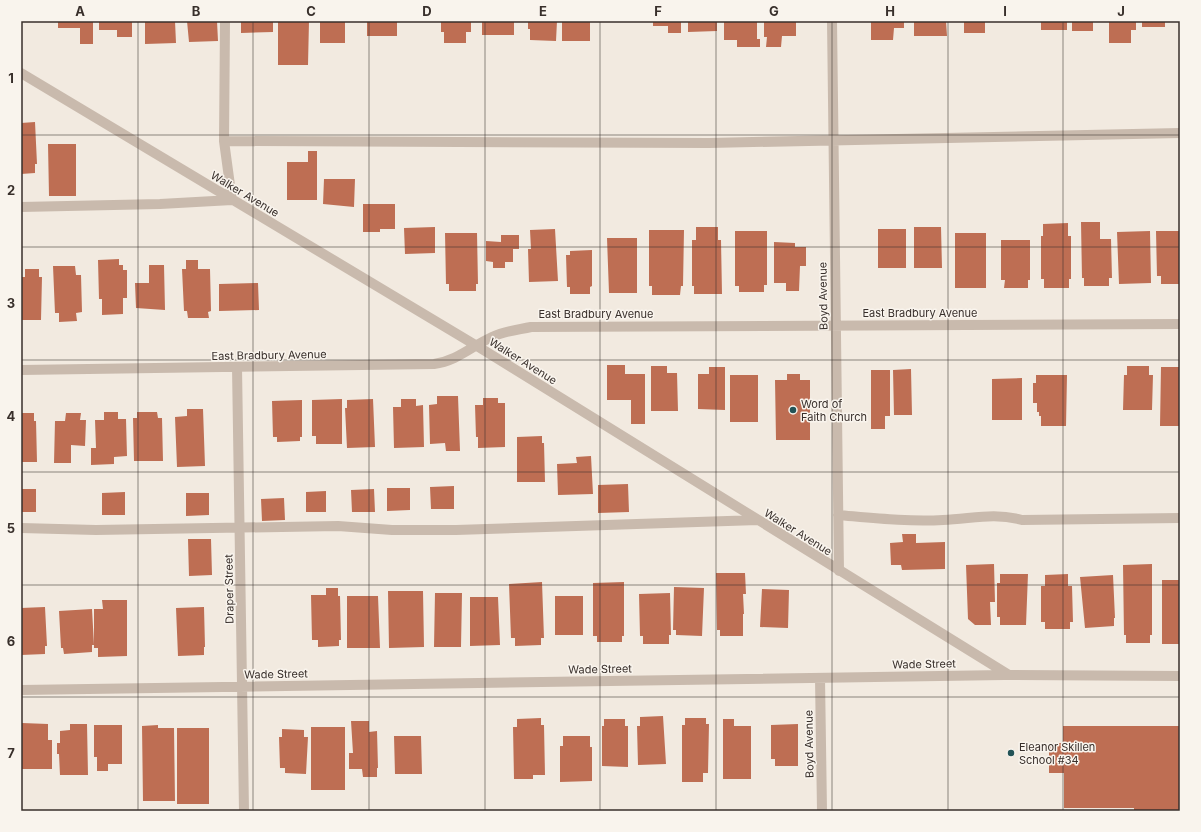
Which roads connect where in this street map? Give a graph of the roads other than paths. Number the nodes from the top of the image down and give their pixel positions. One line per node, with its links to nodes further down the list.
1 (224, 21): 6 (street)
2 (832, 21): 5 (street, Boyd Avenue)
3 (21, 73): 7 (street, Walker Avenue)
4 (1180, 133): 5 (street)
5 (833, 140): 6 (street); 10 (street, Boyd Avenue)
6 (224, 141): 7 (street)
7 (232, 200): 8 (street); 11 (street, Walker Avenue)
8 (21, 207)
9 (1180, 324): 10 (street, East Bradbury Avenue)
10 (835, 325): 11 (street, East Bradbury Avenue); 14 (street, Boyd Avenue)
11 (477, 346): 12 (street, East Bradbury Avenue); 16 (street, Walker Avenue)
12 (237, 368): 13 (street, East Bradbury Avenue); 18 (street, Draper Street)
13 (21, 370)
14 (838, 515): 15 (street); 19 (street, Boyd Avenue)
15 (1180, 518)
16 (758, 520): 18 (street); 19 (street, Walker Avenue)
17 (21, 528): 18 (street)
18 (241, 528): 23 (street, Draper Street)
19 (839, 571): 20 (street, Walker Avenue)
20 (1009, 675): 21 (street, Wade Street); 22 (street, Wade Street)
21 (1180, 676)
22 (820, 678): 23 (street, Wade Street); 26 (street, Boyd Avenue)
23 (242, 686): 24 (street, Wade Street); 25 (street, Draper Street)
24 (21, 690)
25 (244, 811)
26 (822, 811)

